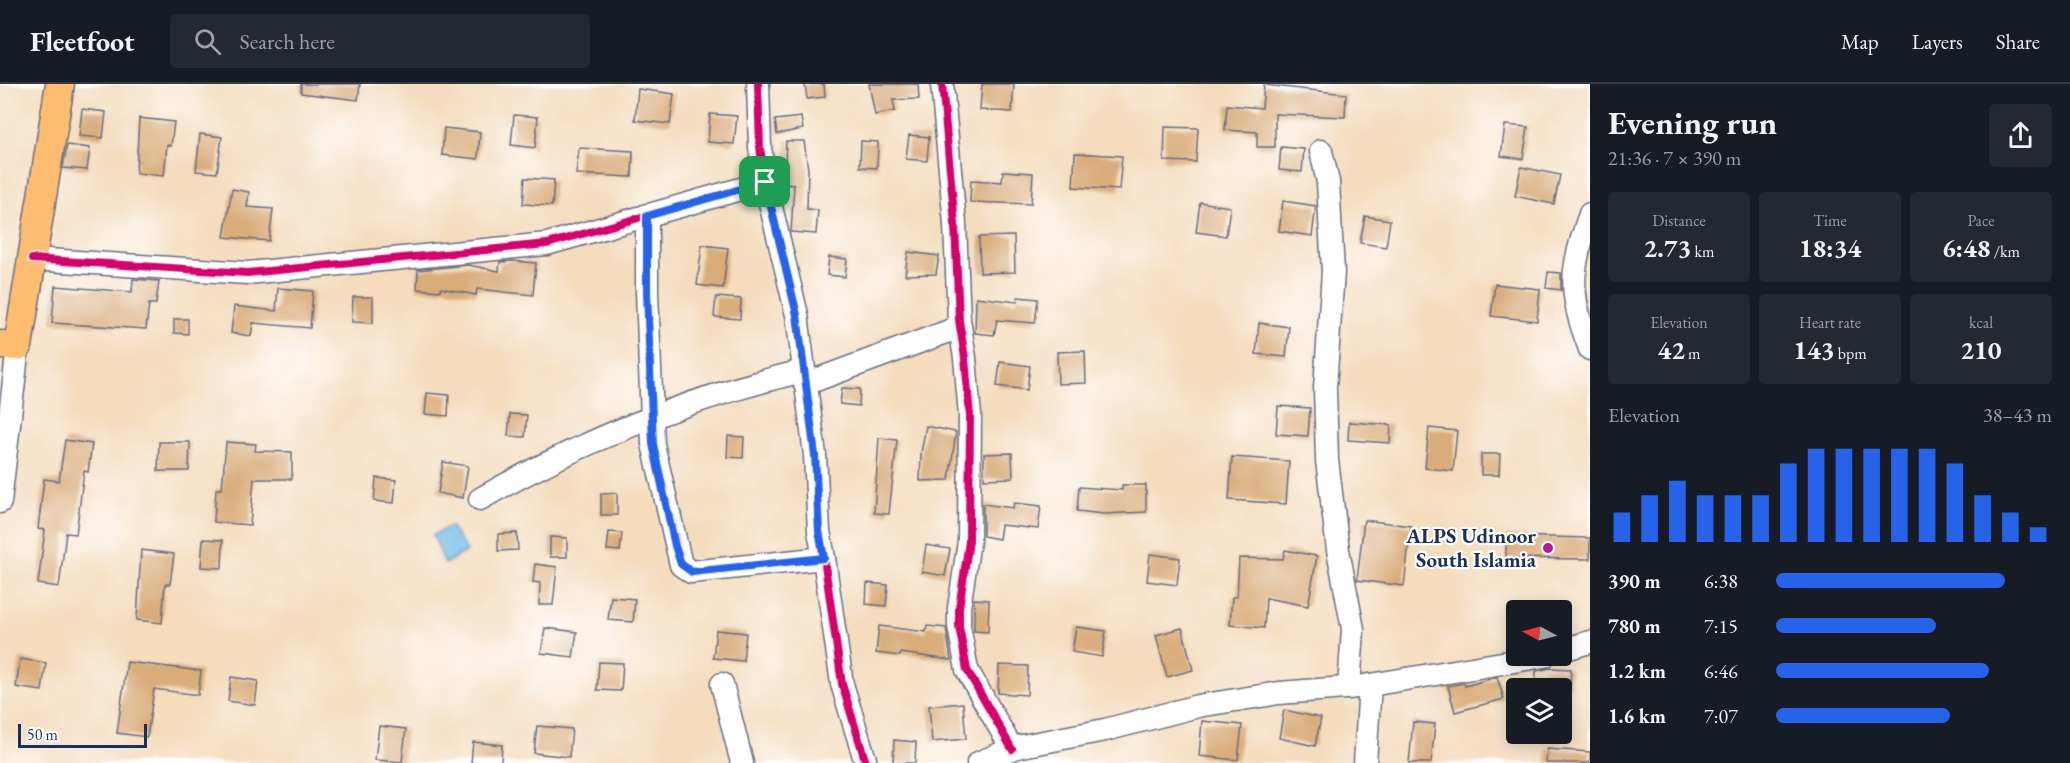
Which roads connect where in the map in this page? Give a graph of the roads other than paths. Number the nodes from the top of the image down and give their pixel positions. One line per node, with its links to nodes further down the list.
1 (60, 84): 8 (main road)
2 (758, 84): 5 (street)
3 (942, 84): 9 (street)
4 (1321, 151): 21 (street)
5 (765, 182): 7 (street); 12 (street)
6 (1590, 214): 11 (street)
7 (647, 216): 8 (street); 13 (street)
8 (32, 259): 10 (main road)
9 (960, 327): 12 (street); 22 (street)
10 (9, 346): 15 (street)
11 (1590, 349)
12 (804, 377): 13 (street); 16 (street)
13 (651, 417): 14 (street); 16 (street)
14 (480, 499)
15 (0, 502)
16 (824, 558): 24 (street)
17 (1590, 642): 18 (street)
18 (1572, 647)
19 (1506, 662): 21 (street)
20 (722, 684): 23 (street)
21 (1359, 687): 22 (street); 26 (street)
22 (1012, 748): 25 (street)
23 (742, 763)
24 (866, 763)
25 (978, 763)
26 (1365, 763)

